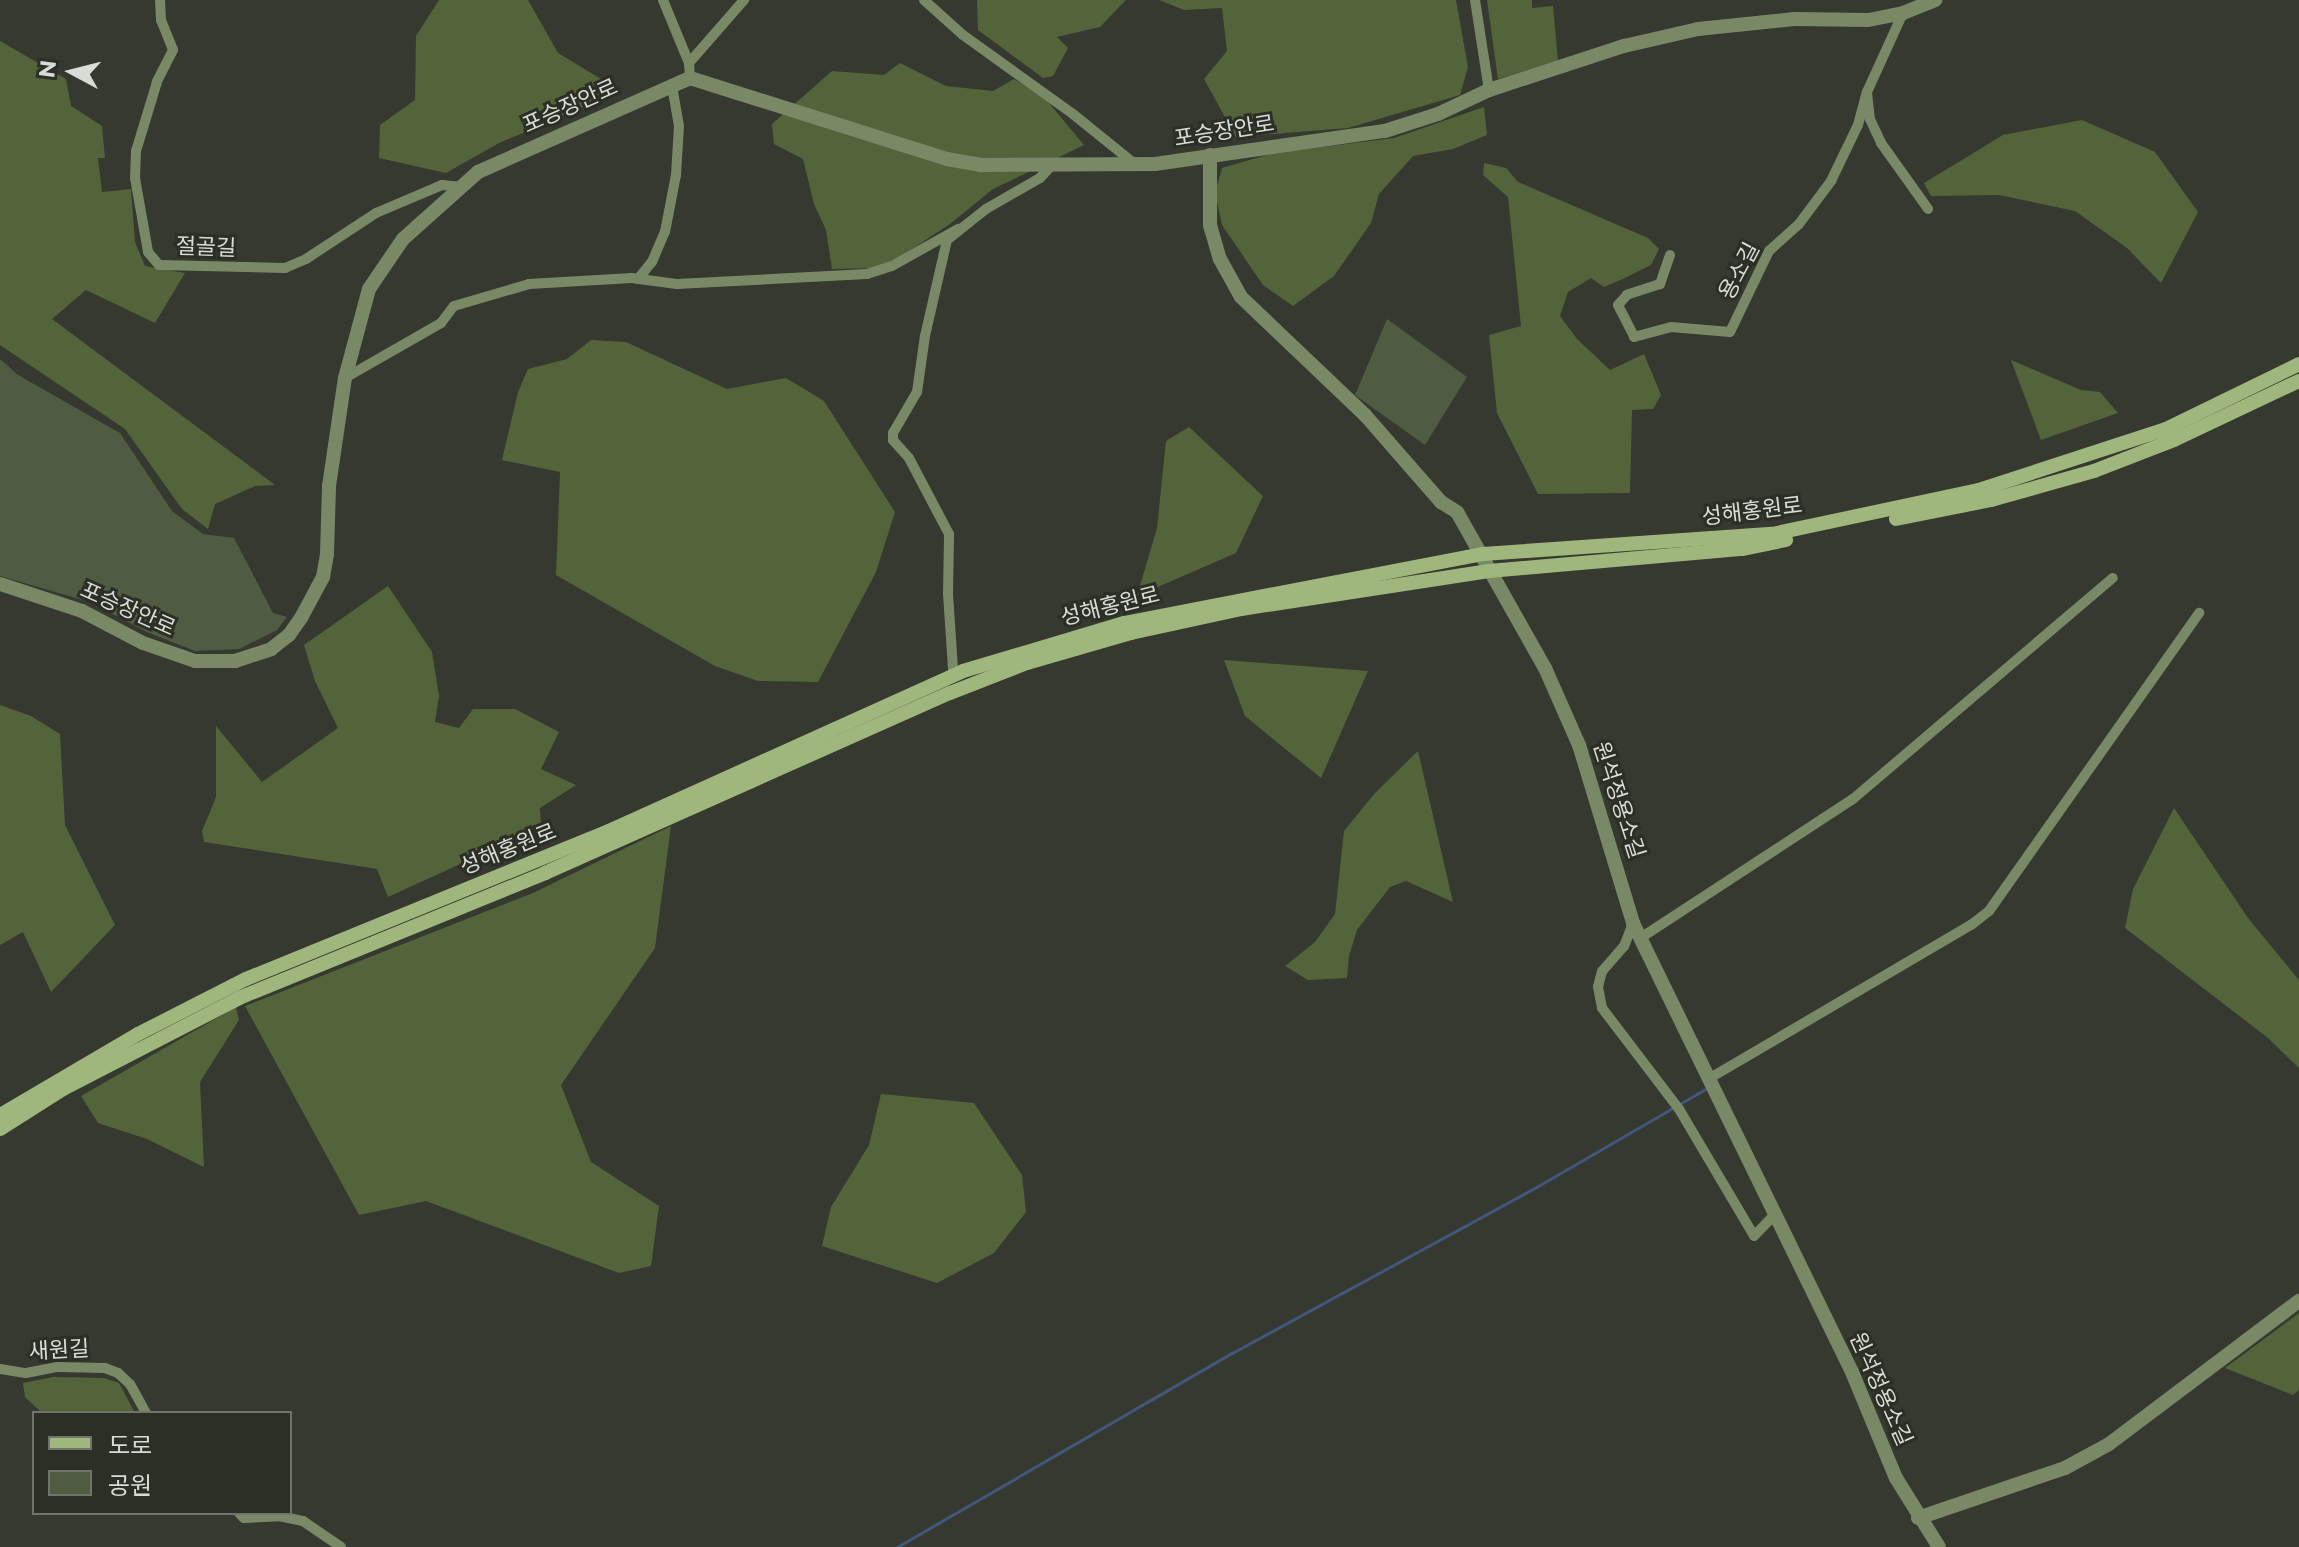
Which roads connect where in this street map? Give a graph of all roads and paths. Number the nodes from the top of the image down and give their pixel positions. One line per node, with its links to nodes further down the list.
1 (160, 0): 15 (street, 절골길)
2 (663, 0): 8 (street)
3 (744, 0): 8 (street)
4 (924, 0): 14 (street)
5 (1475, 0): 10 (street)
6 (1936, 0): 7 (street, 포승장안로)
7 (1903, 13): 10 (street, 포승장안로); 11 (street, 용소길)
8 (690, 71): 9 (street, 포승장안로); 13 (street, 포승장안로)
9 (672, 86): 15 (street, 포승장안로); 19 (street)
10 (1489, 90): 12 (street, 포승장안로)
11 (1867, 92): 16 (street); 18 (street, 용소길)
12 (1210, 155): 14 (street, 포승장안로); 23 (street, 원석정용소길)
13 (1052, 165): 14 (street, 포승장안로); 17 (street)
14 (1136, 165)
15 (462, 187): 21 (street, 포승장안로)
16 (1928, 209)
17 (958, 229): 19 (street); 28 (street)
18 (1670, 255)
19 (638, 279): 21 (street)
20 (2299, 364): 23 (main road, 성해홍원로)
21 (345, 378): 26 (street, 포승장안로)
22 (2299, 381): 24 (main road, 성해홍원로)
23 (1483, 554): 24 (street, 원석정용소길); 32 (main road, 성해홍원로)
24 (1489, 571): 29 (street, 원석정용소길); 33 (main road, 성해홍원로)
25 (2113, 578): 30 (street)
26 (0, 584)
27 (2199, 613): 31 (street)
28 (953, 669)
29 (1633, 923): 30 (street, 원석정용소길); 34 (street)
30 (1642, 937): 31 (street, 원석정용소길)
31 (1710, 1078): 34 (street, 원석정용소길)
32 (0, 1115)
33 (0, 1129)
34 (1776, 1213): 39 (street, 원석정용소길)
35 (2299, 1301): 39 (street)
36 (0, 1369): 37 (street, 새원길)
37 (145, 1411)
38 (241, 1515): 40 (street)
39 (1918, 1518): 41 (street, 원석정용소길)
40 (341, 1547)
41 (1939, 1547)

